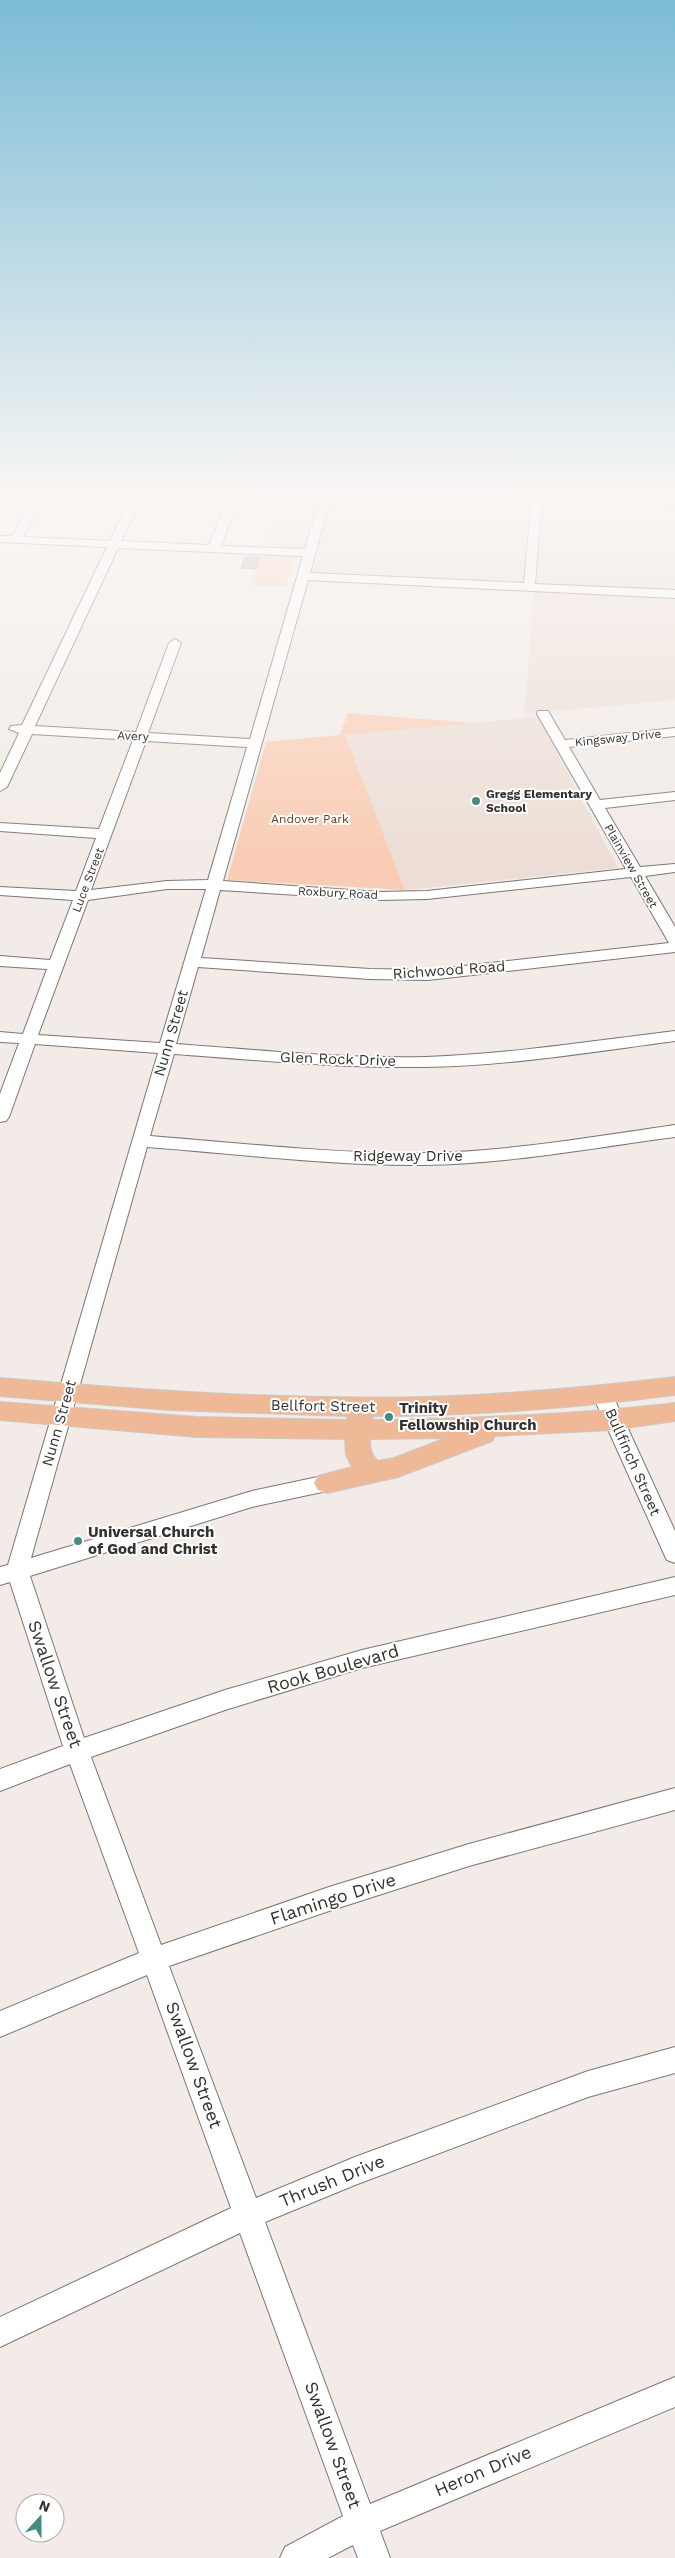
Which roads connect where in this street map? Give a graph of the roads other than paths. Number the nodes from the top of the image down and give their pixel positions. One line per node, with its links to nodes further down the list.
1 (77, 615): 5 (street)
2 (292, 615): 8 (street, Nunn Street)
3 (175, 643): 7 (street, Luce Street)
4 (543, 714): 9 (street, Plainview Street)
5 (19, 729): 7 (street, Avery); 10 (street)
6 (675, 732): 9 (street, Kingsway Drive)
7 (141, 737): 8 (street, Avery); 14 (street, Luce Street)
8 (255, 743): 17 (street, Nunn Street)
9 (561, 744): 12 (street, Plainview Street)
10 (0, 787)
11 (675, 796): 12 (street)
12 (596, 805): 16 (street, Plainview Street)
13 (0, 828): 14 (street)
14 (106, 834): 19 (street, Luce Street)
15 (675, 868): 16 (street, Roxbury Road)
16 (634, 872): 17 (street, Roxbury Road); 20 (street, Plainview Street)
17 (214, 886): 19 (street, Roxbury Road); 23 (street, Nunn Street)
18 (0, 891): 19 (street, Roxbury Road)
19 (82, 896): 24 (street, Luce Street)
20 (675, 940)
21 (675, 947): 23 (street, Richwood Road)
22 (0, 961): 24 (street)
23 (192, 962): 28 (street, Nunn Street)
24 (56, 964): 27 (street, Luce Street)
25 (675, 1036): 28 (street, Glen Rock Drive)
26 (0, 1038): 27 (street, Glen Rock Drive)
27 (29, 1040): 28 (street, Glen Rock Drive); 29 (street, Luce Street)
28 (167, 1048): 31 (street, Nunn Street)
29 (0, 1117)
30 (675, 1131): 31 (street, Ridgeway Drive)
31 (140, 1141): 35 (street, Nunn Street)
32 (675, 1386): 34 (main road, Bellfort Street)
33 (0, 1387): 35 (main road, Bellfort Street)
34 (604, 1396): 38 (street, Bullfinch Street); 40 (main road, Bellfort Street)
35 (64, 1405): 36 (main road, Bellfort Street); 40 (main road, Bellfort Street); 44 (street, Nunn Street)
36 (0, 1411)
37 (675, 1412): 38 (main road, Bellfort Street)
38 (612, 1420): 39 (main road, Bellfort Street); 43 (street, Bullfinch Street)
39 (516, 1425): 40 (main road, Bellfort Street); 41 (main road)
40 (359, 1431): 41 (main road); 42 (main road)
41 (376, 1473): 42 (main road)
42 (327, 1483): 44 (street)
43 (675, 1554)
44 (8, 1573): 46 (street, Swallow Street)
45 (675, 1586): 46 (street, Rook Boulevard)
46 (78, 1750): 47 (street, Rook Boulevard); 49 (street, Swallow Street)
47 (0, 1780)
48 (675, 1798): 49 (street, Flamingo Drive)
49 (155, 1959): 50 (street, Flamingo Drive); 52 (street, Swallow Street)
50 (0, 2024)
51 (675, 2060): 52 (street, Thrush Drive)
52 (248, 2214): 53 (street, Thrush Drive); 55 (street, Swallow Street)
53 (0, 2332)
54 (675, 2392): 55 (street, Heron Drive)
55 (362, 2523): 56 (street, Heron Drive); 57 (street, Swallow Street)
56 (296, 2558)
57 (374, 2558)

